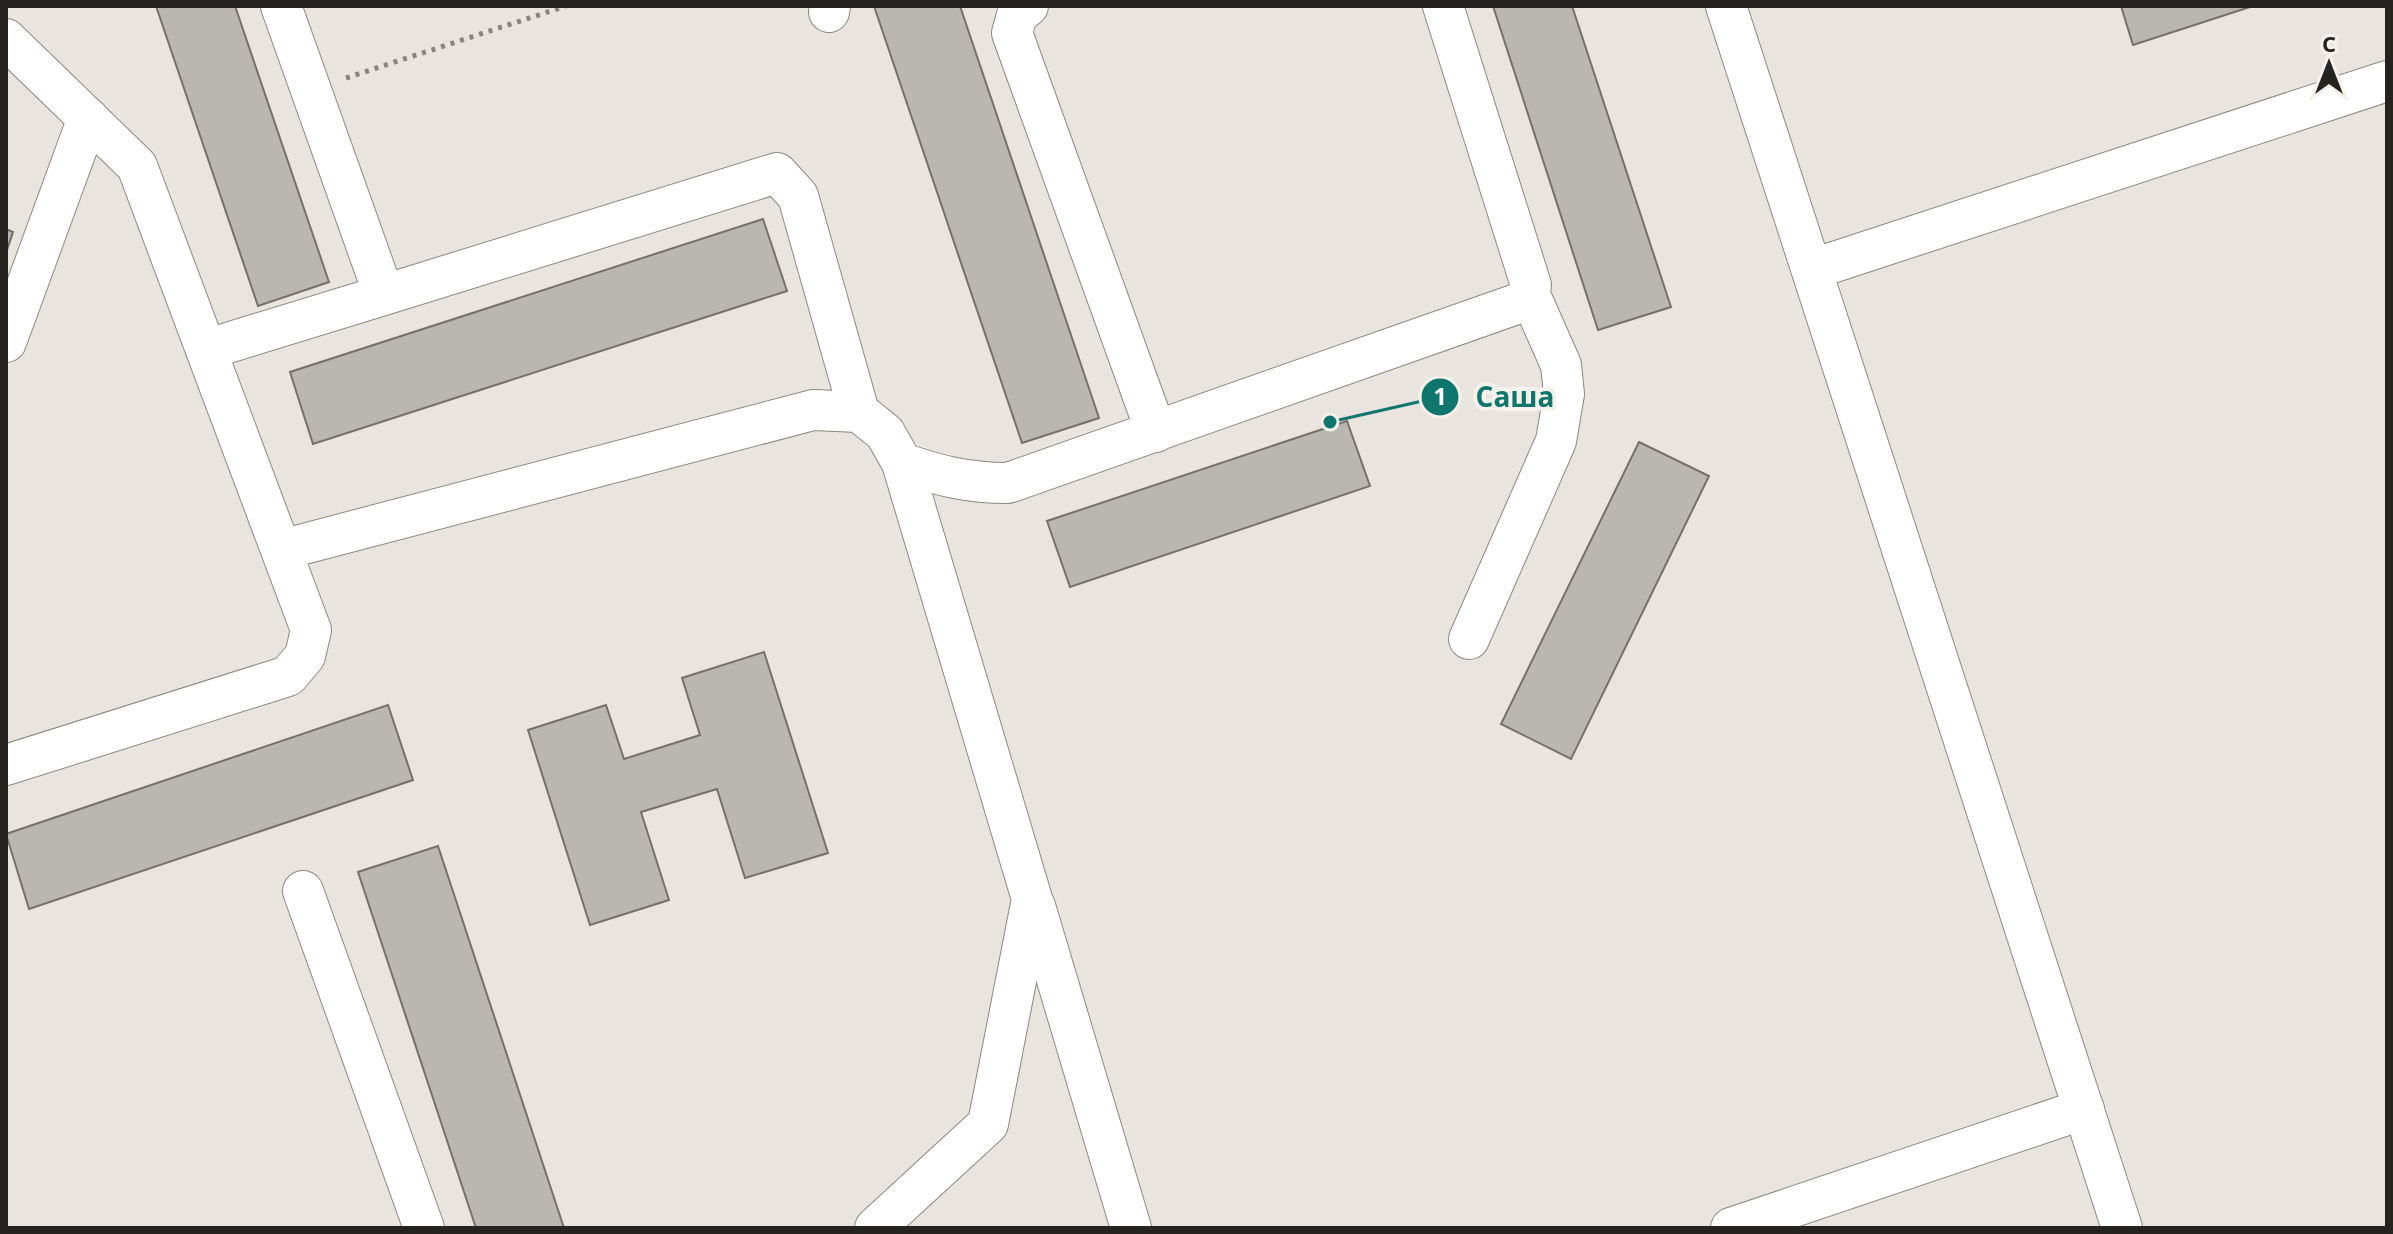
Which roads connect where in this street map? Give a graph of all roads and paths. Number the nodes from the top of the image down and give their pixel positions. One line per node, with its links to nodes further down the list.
1 (281, 6): 8 (street)
2 (566, 6): 8 (path)
3 (1028, 6): 16 (street)
4 (1443, 6): 12 (street)
5 (1726, 6): 10 (street)
6 (6, 39): 9 (street)
7 (2387, 81): 10 (street)
8 (311, 90): 11 (street)
9 (88, 118): 13 (street); 14 (street)
10 (1813, 269): 23 (street)
11 (384, 295): 14 (street); 15 (street)
12 (1530, 295): 16 (street); 19 (street)
13 (6, 342)
14 (208, 349): 18 (street)
15 (859, 412): 17 (street); 18 (street)
16 (1156, 432): 17 (street)
17 (902, 463): 22 (street)
18 (281, 550): 20 (street)
19 (1469, 639)
20 (6, 765)
21 (303, 891): 24 (street)
22 (1032, 899): 25 (street); 26 (street)
23 (2084, 1109): 27 (street); 28 (street)
24 (424, 1228)
25 (875, 1228)
26 (1131, 1228)
27 (1731, 1228)
28 (2122, 1228)

